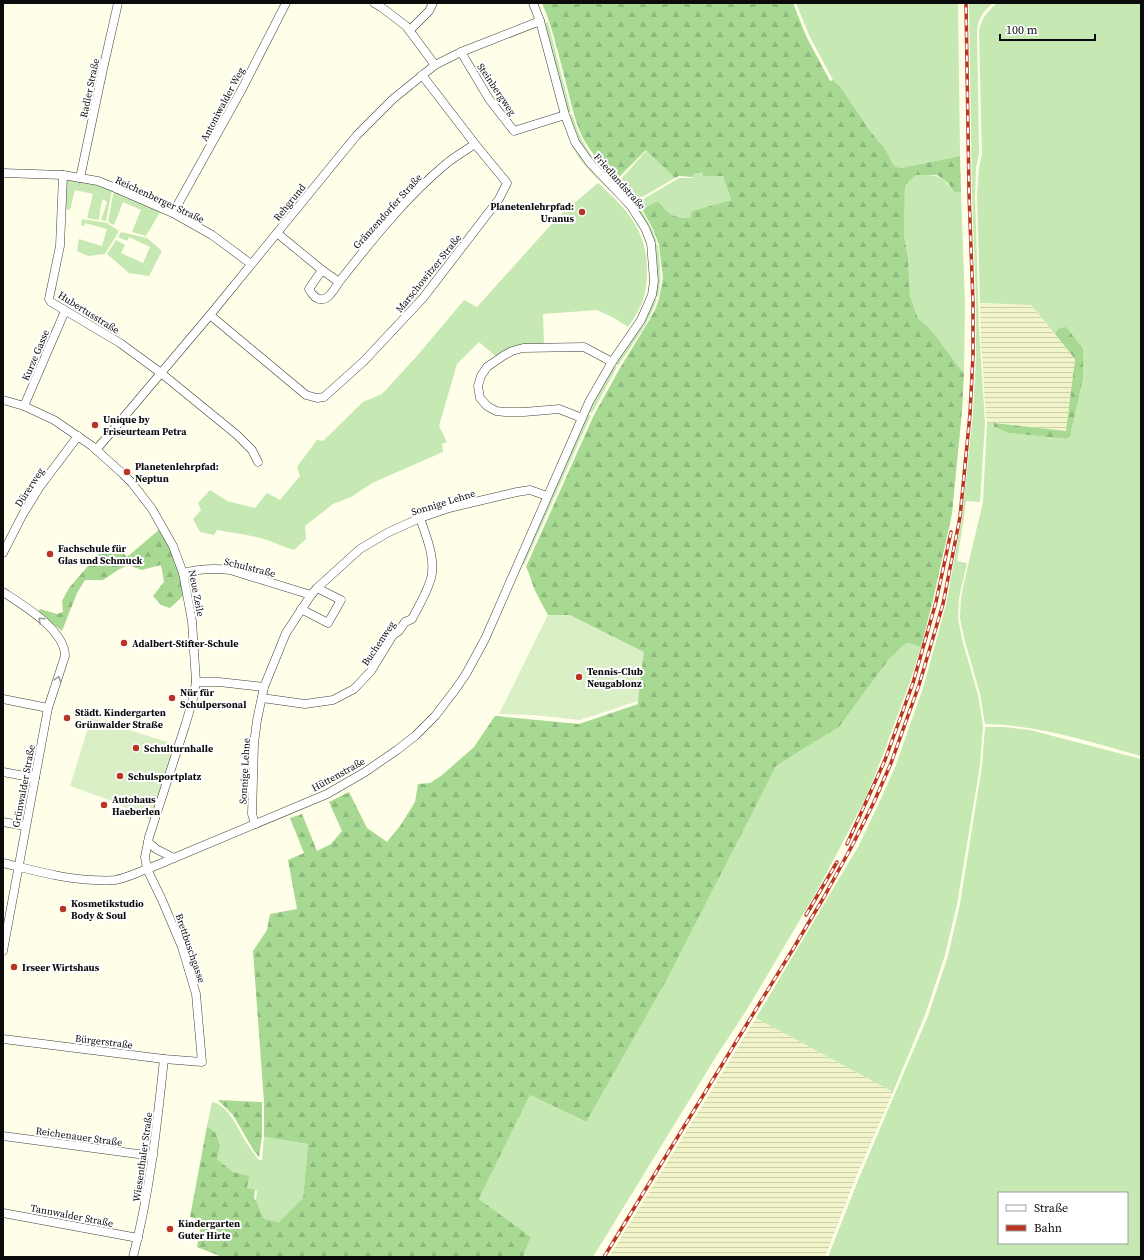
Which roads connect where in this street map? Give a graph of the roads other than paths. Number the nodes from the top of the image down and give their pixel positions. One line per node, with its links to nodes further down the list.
1 (118, 3): 15 (street, Radler Straße)
2 (286, 3): 16 (street, Antoniwalder Weg)
3 (374, 3): 7 (street)
4 (433, 3): 7 (street)
5 (533, 3): 6 (street, Friedlandstraße)
6 (540, 21): 8 (street, Rehgrund); 11 (street, Friedlandstraße)
7 (410, 30): 9 (street)
8 (461, 52): 9 (street, Rehgrund); 11 (street, Steinbergweg)
9 (436, 65): 10 (street, Rehgrund)
10 (422, 75): 12 (street, Marschowitzer Straße); 17 (street, Rehgrund)
11 (565, 115): 23 (street, Friedlandstraße)
12 (475, 144): 20 (street, Gränzendorfer Straße); 22 (street, Marschowitzer Straße)
13 (3, 172): 14 (street, Reichenberger Straße)
14 (62, 175): 15 (street, Reichenberger Straße); 21 (street, Hubertusstraße)
15 (80, 178): 16 (street, Reichenberger Straße)
16 (172, 213): 18 (street, Reichenberger Straße)
17 (277, 233): 18 (street, Rehgrund); 19 (street)
18 (251, 264): 22 (street, Rehgrund)
19 (322, 270): 20 (street); 20 (street, Gränzendorfer Straße)
20 (339, 282)
21 (64, 311): 24 (street, Hubertusstraße); 26 (street, Kurze Gasse)
22 (210, 315): 24 (street, Rehgrund)
23 (612, 362): 27 (street, Friedlandstraße); 27 (street)
24 (161, 373): 29 (street, Rehgrund); 30 (street, Hubertusstraße)
25 (3, 400): 26 (street, Neue Zeile)
26 (24, 406): 28 (street, Neue Zeile)
27 (582, 418): 31 (street, Friedlandstraße)
28 (78, 436): 29 (street, Neue Zeile); 33 (street, Dürerweg)
29 (96, 450): 34 (street, Neue Zeile)
30 (258, 462)
31 (547, 496): 32 (street, Sonnige Lehne); 47 (street, Hüttenstraße)
32 (420, 518): 35 (street, Sonnige Lehne); 41 (street, Buchenweg)
33 (3, 553)
34 (183, 573): 37 (street, Schulstraße); 39 (street, Neue Zeile)
35 (317, 588): 37 (street, Sonnige Lehne); 38 (street)
36 (3, 592): 43 (street, Grünwalder Straße, one-way to 36)
37 (311, 595): 38 (street, Sonnige Lehne)
38 (302, 609): 40 (street, Sonnige Lehne)
39 (196, 682): 40 (street); 49 (street, Neue Zeile)
40 (264, 687): 41 (street, Sonnige Lehne)
41 (262, 698): 47 (street, Sonnige Lehne)
42 (3, 699): 43 (street)
43 (48, 708): 45 (street, Grünwalder Straße)
44 (3, 772): 45 (street)
45 (35, 778): 48 (street, Grünwalder Straße)
46 (3, 822): 48 (street)
47 (254, 824): 50 (street, Hüttenstraße)
48 (25, 826): 52 (street, Grünwalder Straße)
49 (148, 842): 50 (street); 53 (street, Neue Zeile)
50 (174, 858): 53 (street, Hüttenstraße)
51 (3, 863): 52 (street, Hüttenstraße)
52 (18, 867): 53 (street, Hüttenstraße); 54 (street, Grünwalder Straße)
53 (147, 869): 57 (street, Brettbuschgasse)
54 (3, 951)
55 (3, 1039): 56 (street, Bürgerstraße)
56 (164, 1059): 57 (street, Bürgerstraße); 59 (street, Wiesenthaler Straße)
57 (202, 1062)
58 (3, 1136): 59 (street, Reichenauer Straße)
59 (153, 1156): 61 (street, Wiesenthaler Straße)
60 (3, 1213): 61 (street, Tannwalder Straße)
61 (138, 1238): 62 (street, Wiesenthaler Straße)
62 (133, 1257)

